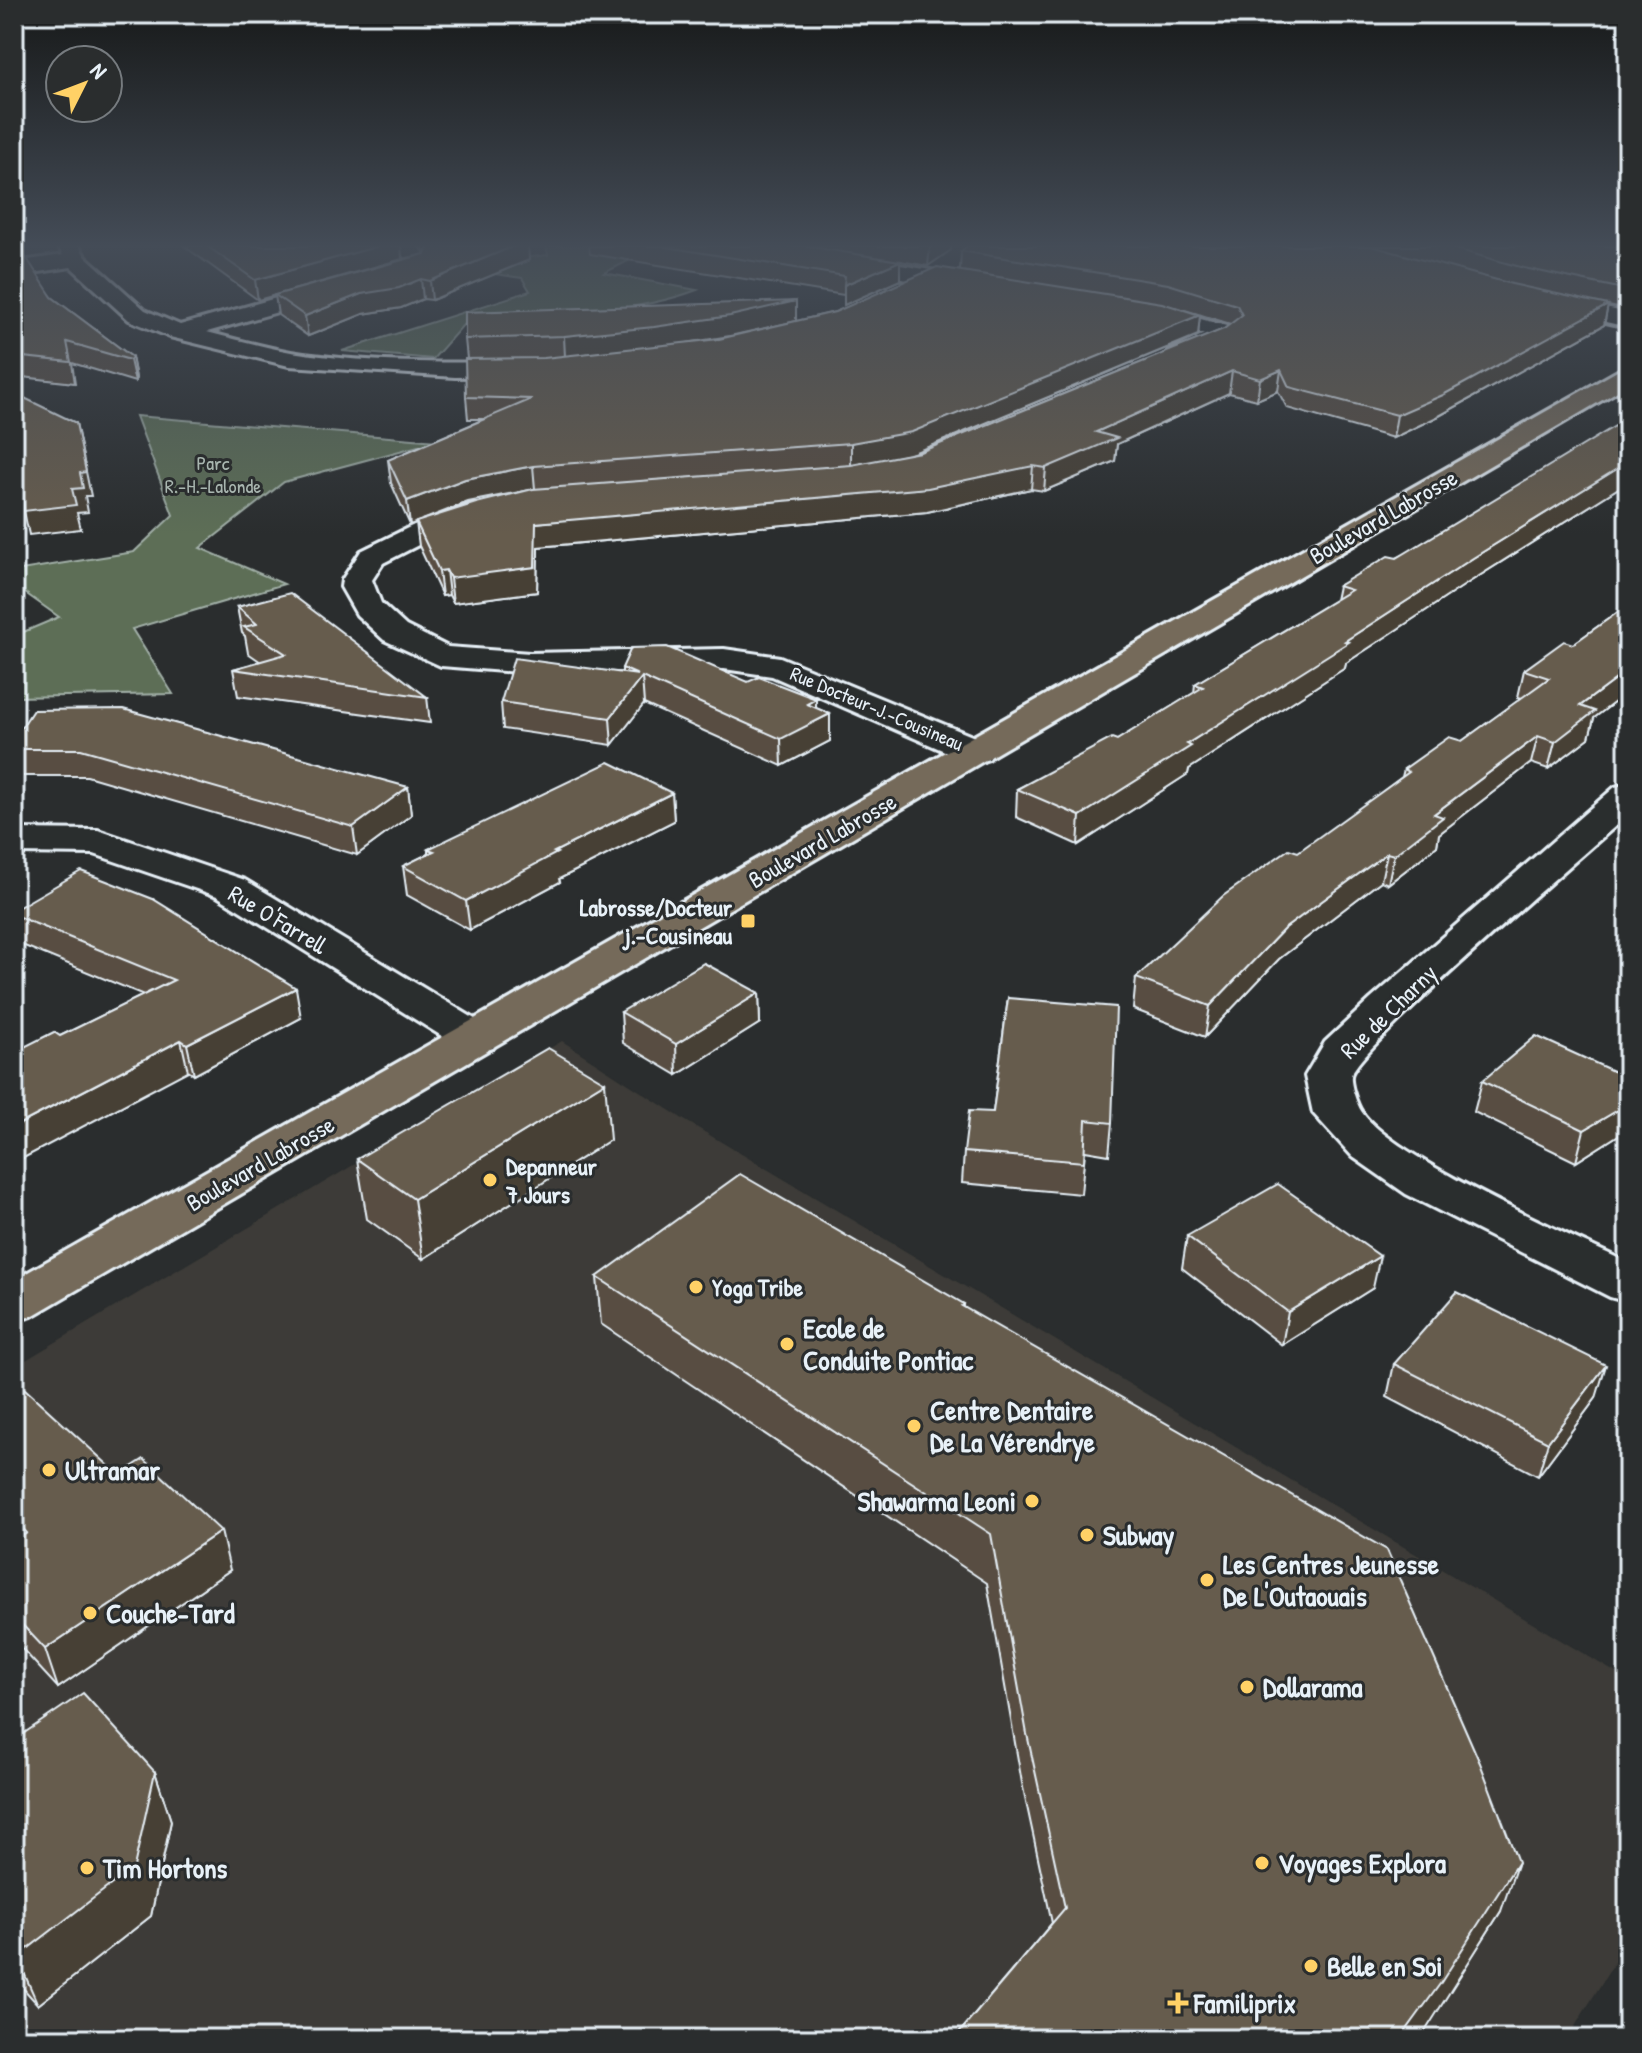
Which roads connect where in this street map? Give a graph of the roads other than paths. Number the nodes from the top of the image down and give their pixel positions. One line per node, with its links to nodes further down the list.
1 (218, 342): 4 (street)
2 (1212, 342): 3 (street)
3 (1154, 366)
4 (547, 368)
5 (1628, 375): 7 (main road, Boulevard Labrosse)
6 (507, 506): 7 (street, Rue Docteur-J.-Cousineau)
7 (976, 751): 10 (main road, Boulevard Labrosse)
8 (1620, 811): 11 (street, Rue de Charny)
9 (14, 841): 10 (street, Rue O'Farrell)
10 (477, 1039): 12 (main road, Boulevard Labrosse)
11 (1628, 1284)
12 (14, 1303)

